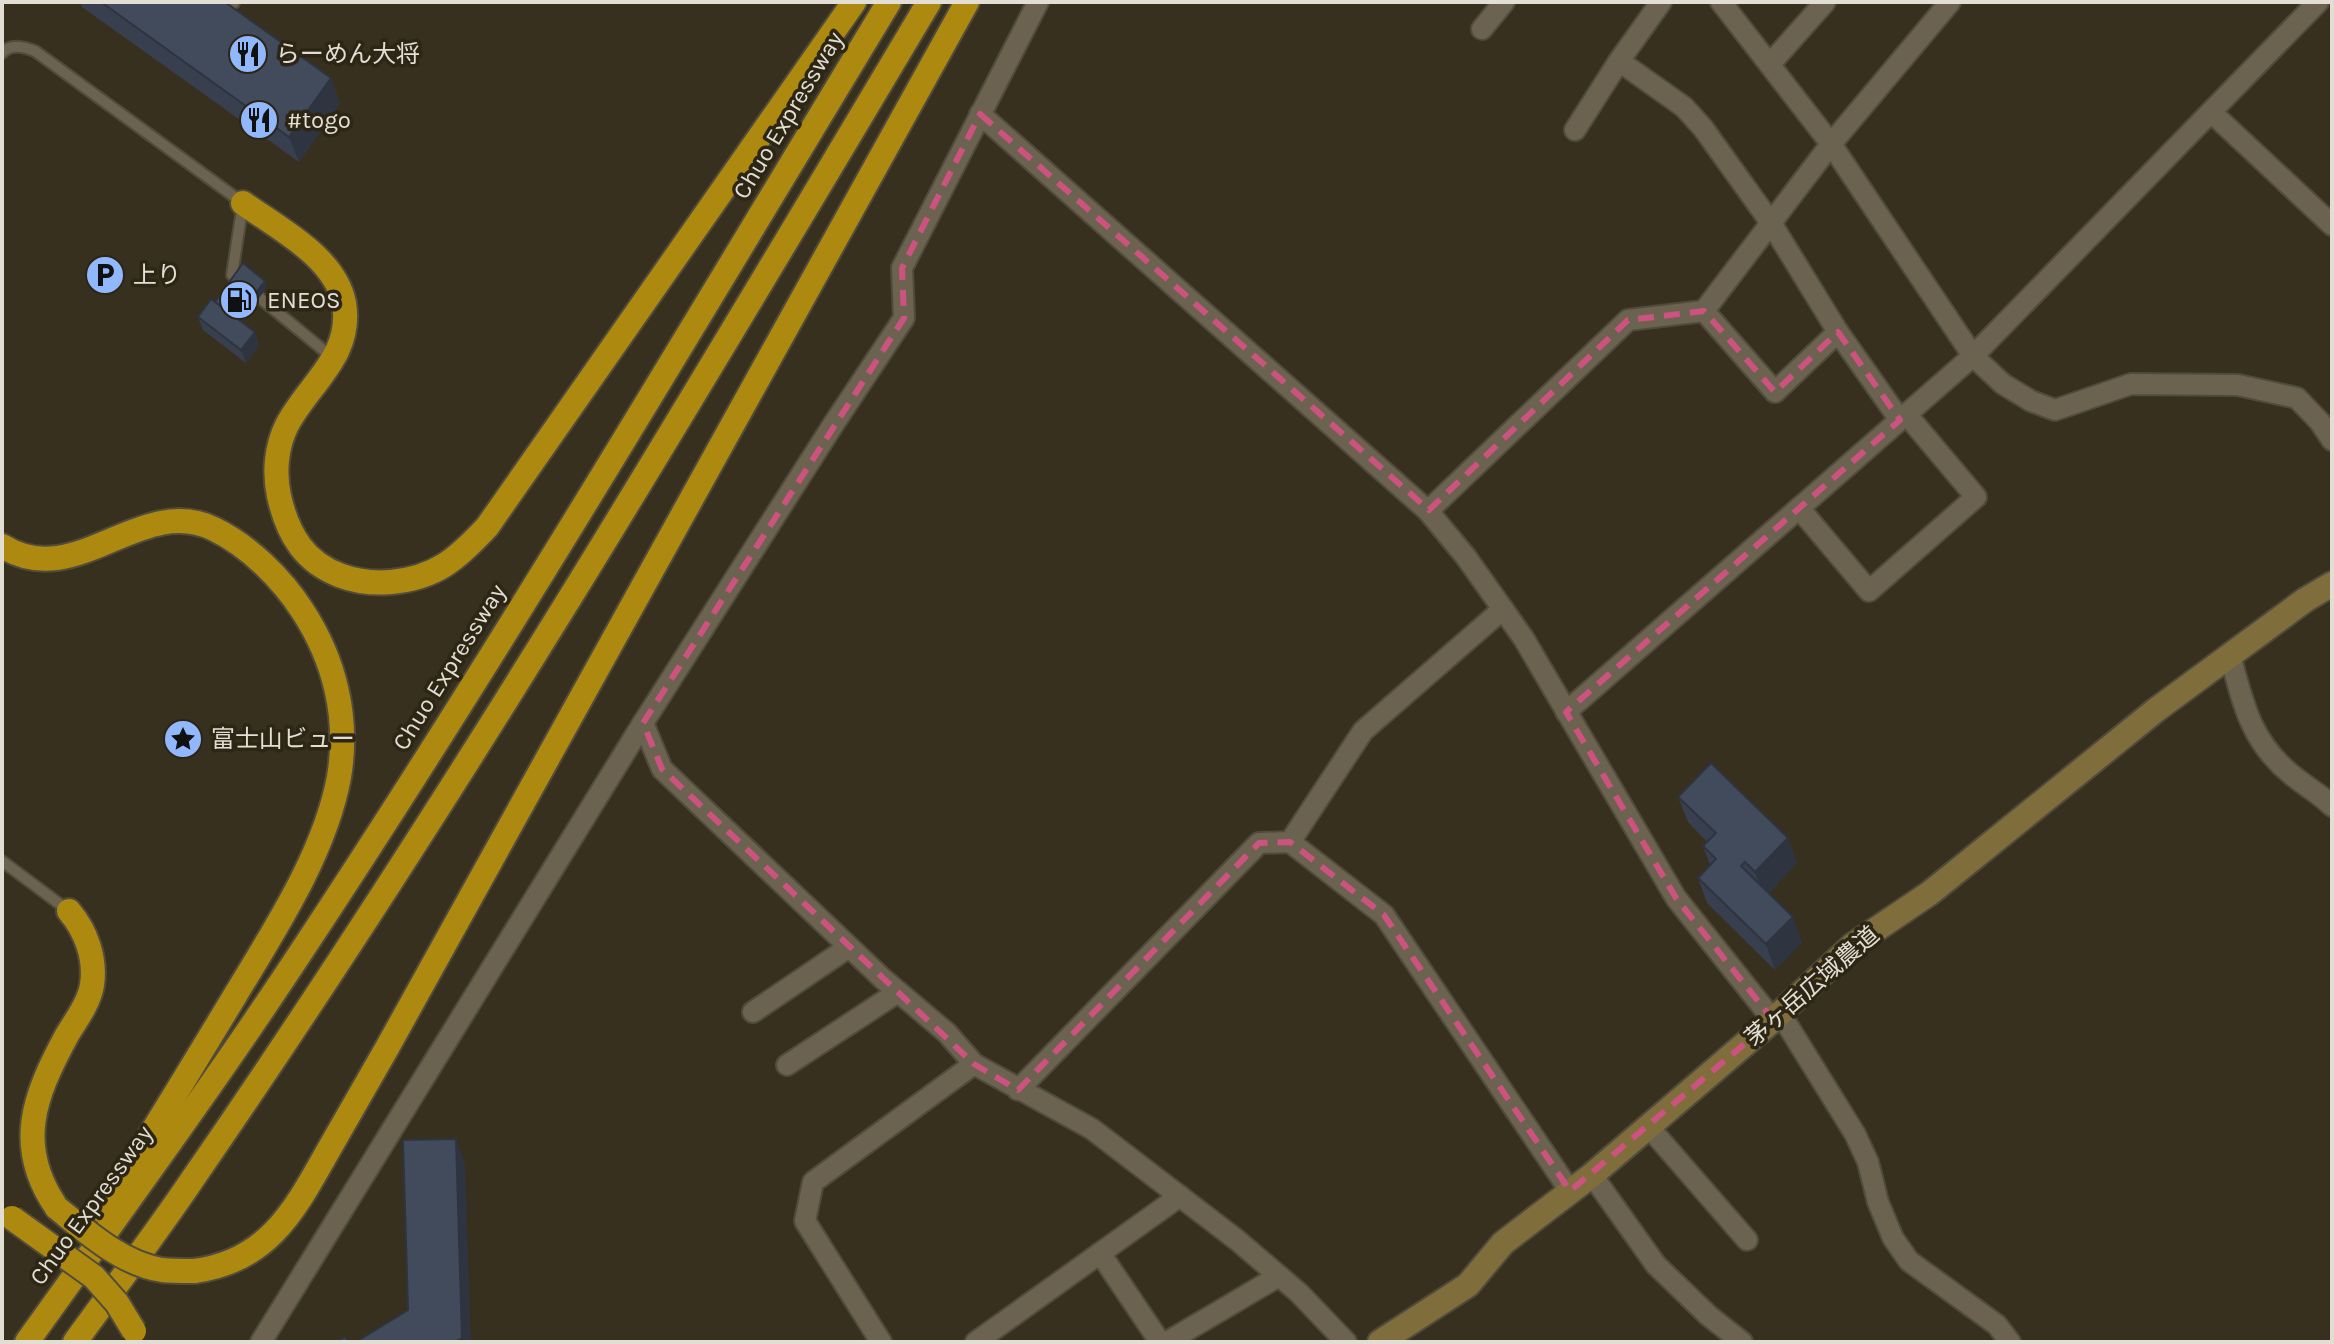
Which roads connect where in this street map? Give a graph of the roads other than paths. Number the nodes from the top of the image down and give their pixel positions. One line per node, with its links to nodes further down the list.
1 (854, 2): 26 (highway)
2 (889, 2): 57 (highway, Chuo Expressway)
3 (929, 2): 58 (highway)
4 (967, 2): 40 (highway, bridge)
5 (1038, 2): 17 (street)
6 (1504, 2): 12 (street)
7 (1661, 2): 14 (street)
8 (1721, 2): 15 (street)
9 (1825, 2): 15 (street)
10 (1950, 2): 19 (street)
11 (2318, 2): 16 (street)
12 (1482, 29)
13 (2, 53): 20 (lane)
14 (1619, 61): 18 (street); 21 (street)
15 (1770, 64): 19 (street)
16 (2211, 112): 22 (street); 25 (street)
17 (980, 114): 30 (street); 36 (street)
18 (1575, 130)
19 (1831, 144): 21 (street); 25 (street)
20 (243, 203): 26 (lane); 26 (highway)
21 (1771, 223): 23 (street); 24 (street)
22 (2332, 225)
23 (1704, 311): 24 (street); 30 (street)
24 (1838, 332): 27 (street)
25 (1973, 356): 27 (street); 28 (street)
26 (333, 359)
27 (1904, 417): 29 (street); 29 (street)
28 (2332, 440)
29 (1799, 508): 35 (street)
30 (1428, 511): 33 (street)
31 (2, 546): 57 (highway)
32 (2332, 584): 34 (street, 茅ヶ岳広域農道)
33 (1503, 609): 35 (street); 38 (street)
34 (2230, 655): 37 (street); 44 (street, 茅ヶ岳広域農道)
35 (1566, 712): 44 (street)
36 (643, 723): 41 (street); 59 (street)
37 (2332, 806)
38 (1290, 842): 47 (street); 50 (street)
39 (2, 861): 40 (lane)
40 (69, 911)
41 (849, 947): 42 (street); 43 (street)
42 (898, 992): 45 (street); 46 (street)
43 (753, 1012)
44 (1777, 1016): 48 (street, 茅ヶ岳広域農道); 67 (street)
45 (974, 1064): 47 (street); 60 (street)
46 (787, 1065)
47 (1018, 1090): 51 (street)
48 (1648, 1126): 49 (street, 茅ヶ岳広域農道); 53 (street)
49 (1592, 1175): 50 (street, 茅ヶ岳広域農道); 66 (street)
50 (1570, 1191): 65 (street, 茅ヶ岳広域農道)
51 (1180, 1196): 54 (street); 55 (street)
52 (7, 1214): 56 (highway, bridge)
53 (1747, 1240)
54 (1100, 1253): 61 (street); 62 (street)
55 (1279, 1276): 63 (street); 64 (street)
56 (135, 1336)
57 (24, 1342)
58 (75, 1342)
59 (261, 1342)
60 (881, 1342)
61 (976, 1342)
62 (1160, 1342)
63 (1167, 1342)
64 (1346, 1342)
65 (1380, 1342)
66 (1742, 1342)
67 (2010, 1342)

